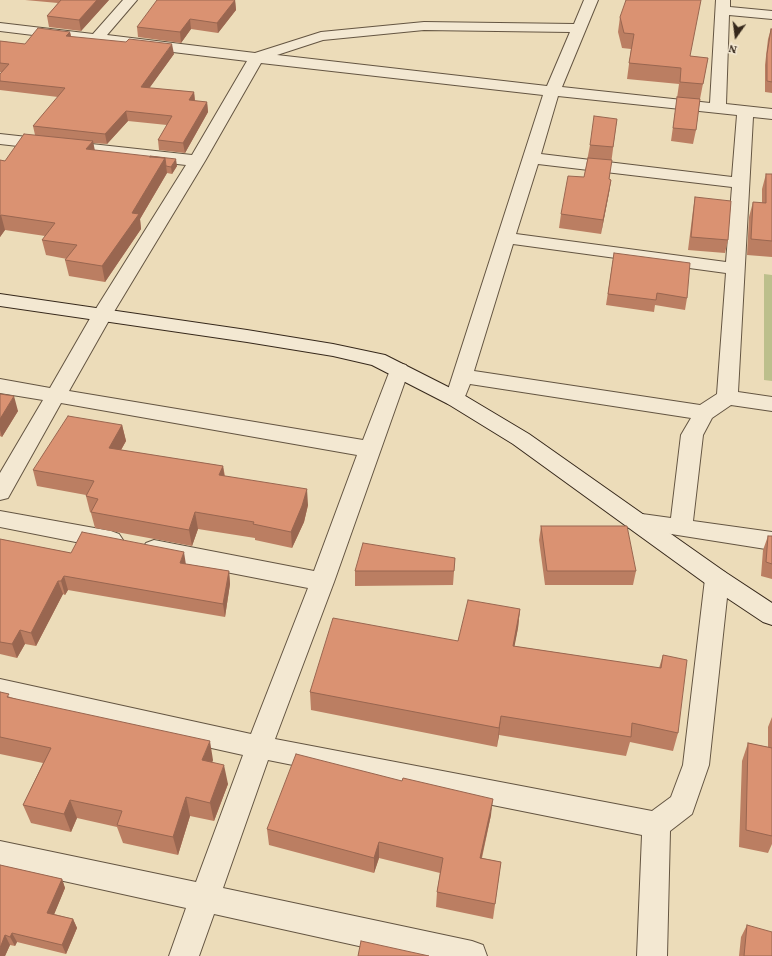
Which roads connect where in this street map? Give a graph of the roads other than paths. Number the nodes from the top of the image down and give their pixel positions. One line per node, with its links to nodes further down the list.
1 (130, 0): 7 (street)
2 (591, 0): 6 (street)
3 (722, 5): 4 (street); 10 (street)
4 (772, 16)
5 (0, 27): 7 (street)
6 (579, 28): 8 (street); 9 (street)
7 (97, 38): 8 (street)
8 (257, 57): 9 (street); 15 (street)
9 (552, 92): 10 (street); 14 (street)
10 (718, 107): 11 (street)
11 (745, 111): 12 (street); 16 (street)
12 (772, 114)
13 (0, 139): 15 (street)
14 (531, 158): 16 (street); 17 (street)
15 (197, 161): 20 (street)
16 (741, 183): 18 (street)
17 (506, 238): 18 (street); 22 (street)
18 (735, 269): 25 (street)
19 (0, 300): 20 (street)
20 (102, 315): 21 (street); 24 (street)
21 (399, 370): 26 (street); 29 (street)
22 (462, 376): 26 (street); 28 (street)
23 (0, 386): 24 (street)
24 (57, 394): 29 (street); 30 (street)
25 (727, 397): 27 (street); 28 (street)
26 (455, 399): 32 (street)
27 (772, 404)
28 (704, 413): 33 (street)
29 (369, 449): 36 (street)
30 (0, 492)
31 (0, 519): 36 (street)
32 (635, 521): 33 (street); 35 (street)
33 (681, 528): 34 (street)
34 (772, 541)
35 (717, 579): 37 (street); 40 (street)
36 (322, 582): 39 (street)
37 (772, 615)
38 (0, 690): 39 (street)
39 (258, 747): 40 (street); 42 (street)
40 (656, 825): 45 (street)
41 (0, 854): 42 (street)
42 (206, 898): 43 (street); 44 (street)
43 (184, 956)
44 (472, 956)
45 (652, 956)

